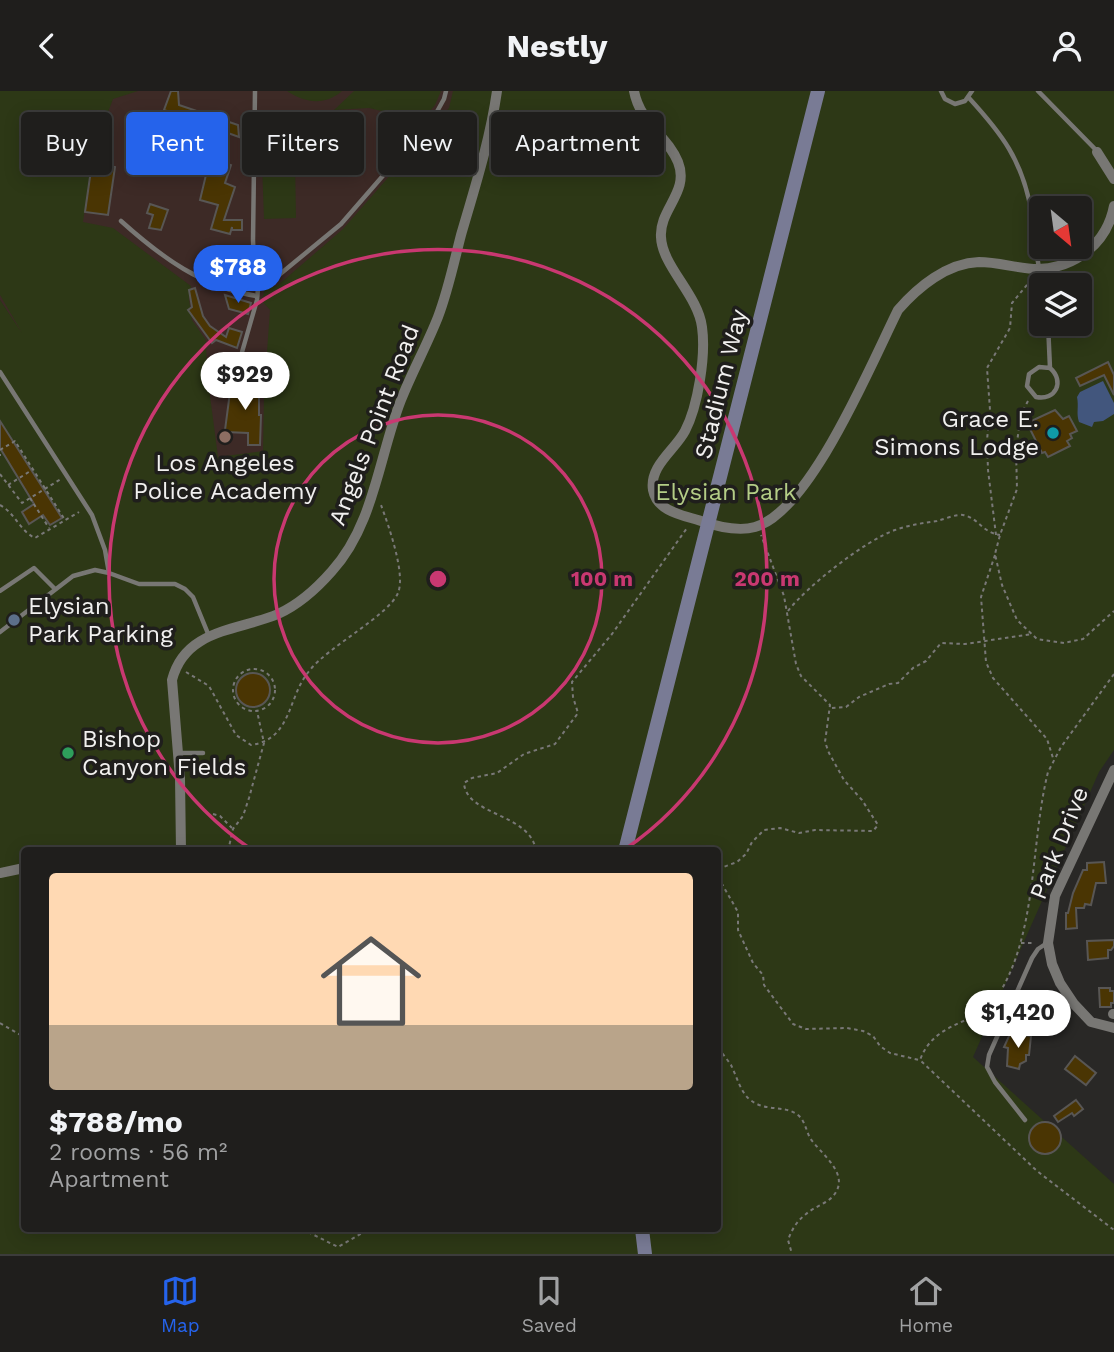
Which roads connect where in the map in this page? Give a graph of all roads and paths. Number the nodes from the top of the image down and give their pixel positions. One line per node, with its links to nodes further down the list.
1 (255, 91): 16 (lane)
2 (446, 91): 16 (lane)
3 (497, 91): 28 (street, Angels Point Road)
4 (634, 91): 33 (street)
5 (818, 91): 35 (main road, Stadium Way)
6 (941, 91): 9 (lane)
7 (972, 91): 9 (lane)
8 (1038, 91): 10 (lane)
9 (969, 98): 14 (lane)
10 (1097, 152): 11 (street)
11 (1114, 179)
12 (1114, 206): 14 (street)
13 (121, 221): 17 (lane)
14 (1038, 269): 15 (lane); 36 (street); 38 (path)
15 (1039, 273)
16 (259, 277): 17 (lane)
17 (257, 296): 21 (lane)
18 (1049, 336): 19 (lane)
19 (1050, 368): 22 (lane); 22 (lane)
20 (0, 372): 26 (lane)
21 (236, 373)
22 (1032, 394): 39 (path)
23 (0, 453): 24 (path)
24 (33, 470): 27 (path); 29 (path)
25 (0, 474): 27 (path)
26 (66, 476): 29 (path); 32 (lane)
27 (8, 485): 30 (path)
28 (375, 486): 48 (street, Angels Point Road); 53 (path)
29 (46, 489): 30 (path); 34 (path)
30 (30, 498): 37 (path)
31 (0, 505): 37 (path)
32 (87, 507): 34 (path); 41 (lane)
33 (694, 519): 35 (street); 62 (path)
34 (65, 520): 37 (path)
35 (708, 524): 36 (street); 63 (main road, Stadium Way)
36 (757, 527): 45 (path)
37 (50, 529)
38 (996, 534): 39 (path); 45 (path)
39 (1000, 535): 40 (path)
40 (995, 554): 47 (path); 49 (path)
41 (109, 573): 42 (lane); 48 (lane)
42 (55, 589): 43 (lane); 46 (lane)
43 (0, 591)
44 (1114, 611): 47 (path)
45 (787, 612): 51 (path)
46 (0, 632)
47 (1032, 634): 49 (path)
48 (209, 637): 50 (street, Angels Point Road)
49 (983, 641): 51 (path); 56 (path)
50 (176, 666): 53 (path); 54 (street)
51 (831, 708): 64 (path)
52 (257, 711): 52 (path); 53 (path)
53 (264, 743): 59 (path)
54 (178, 753): 55 (lane); 60 (street)
55 (203, 753)
56 (1054, 761)
57 (1114, 770): 68 (street, Park Drive)
58 (214, 814): 59 (path)
59 (233, 829): 61 (path)
60 (181, 847)
61 (229, 847)
62 (534, 847)
63 (626, 847)
64 (721, 868)
65 (21, 869): 66 (street)
66 (0, 873)
67 (721, 882): 73 (path)
68 (1048, 943): 70 (street, Park Drive); 74 (lane)
69 (0, 1023): 71 (path)
70 (1114, 1028)
71 (21, 1035)
72 (721, 1052): 79 (path)
73 (920, 1060)
74 (1025, 1120)
75 (308, 1232): 76 (path)
76 (364, 1232)
77 (642, 1232): 78 (main road)
78 (645, 1254)
79 (792, 1254)

